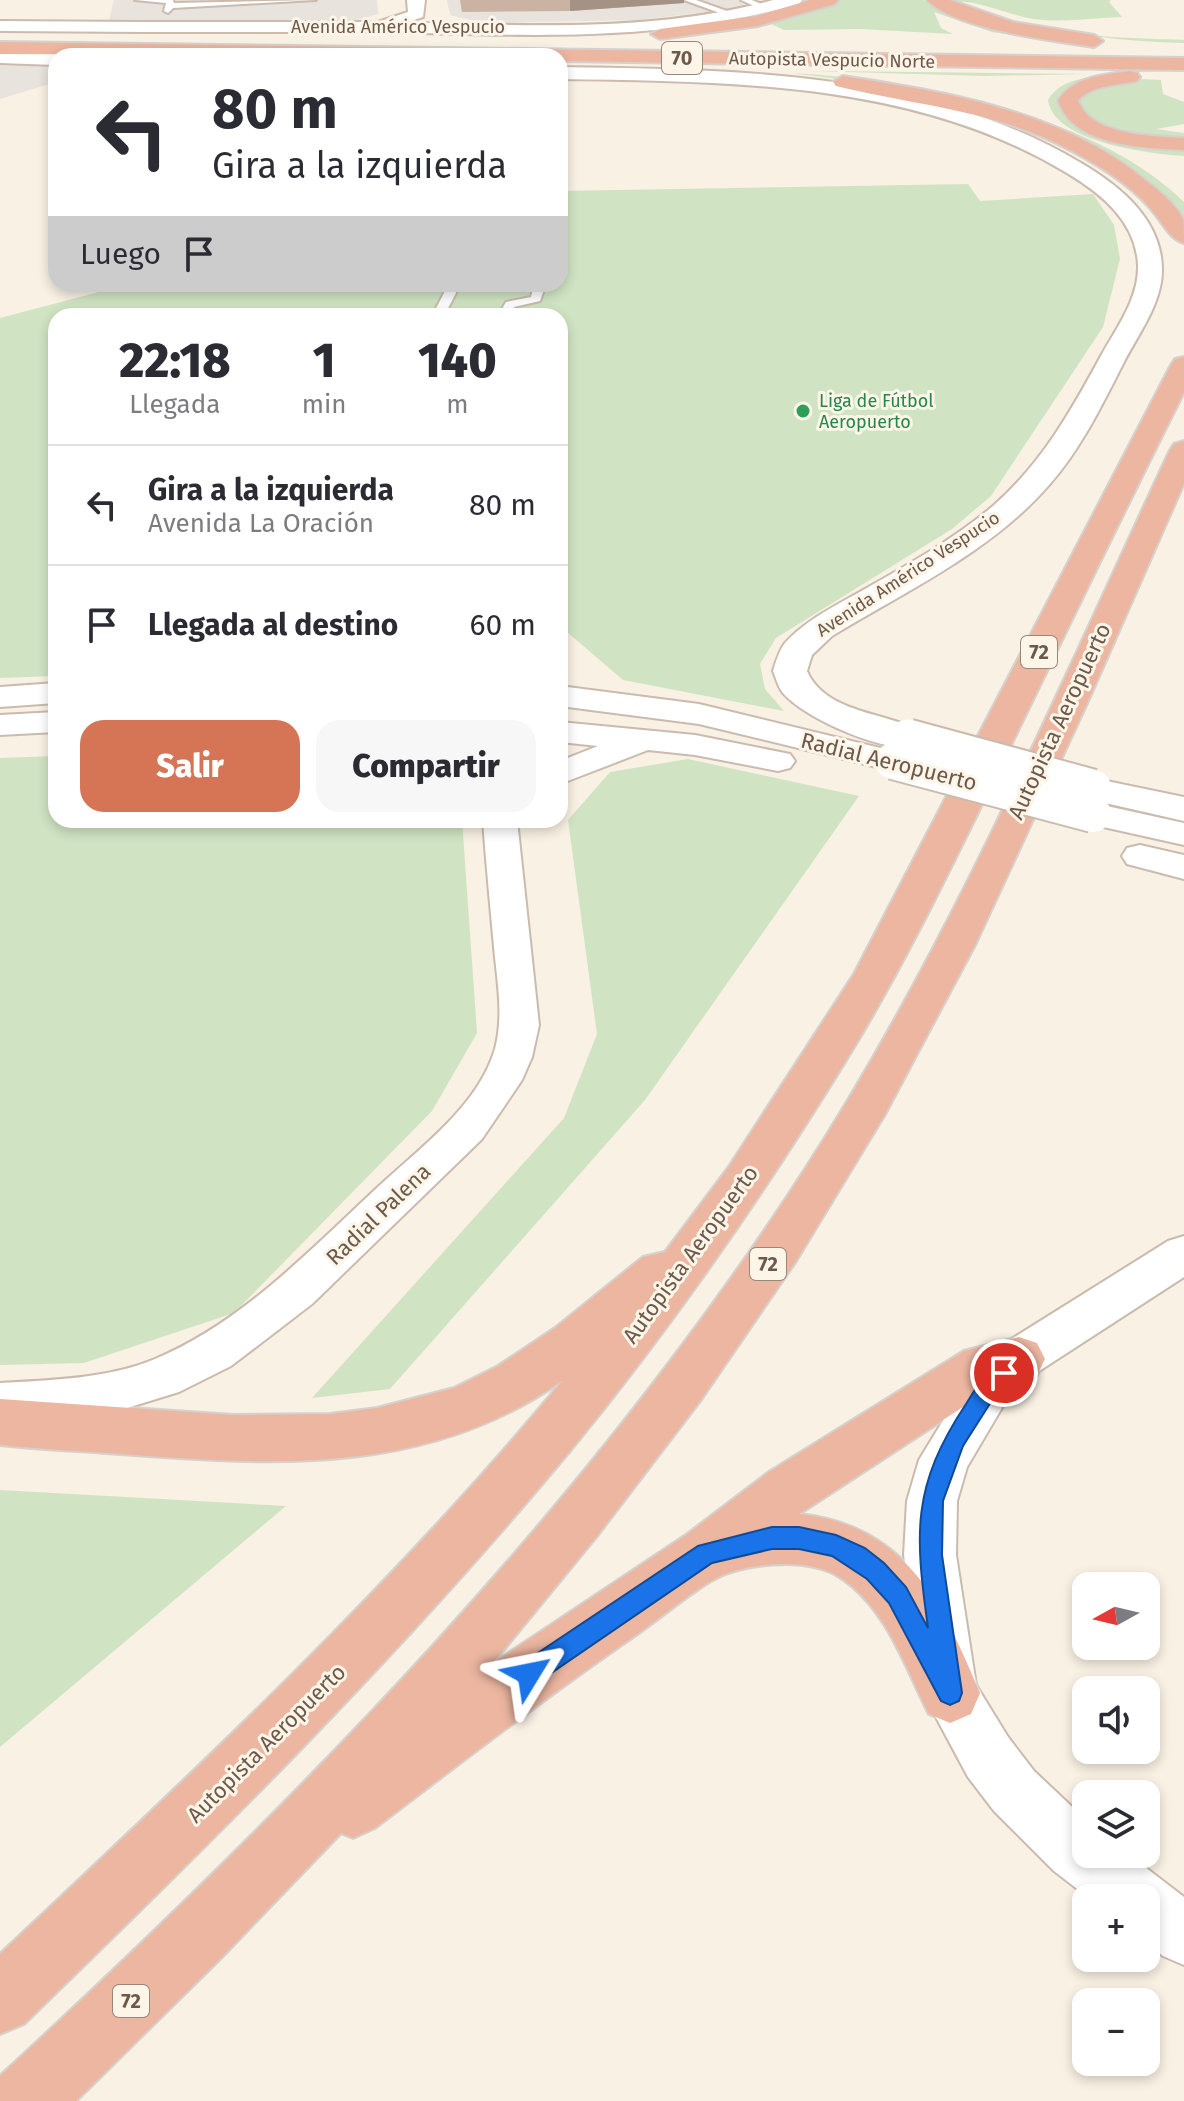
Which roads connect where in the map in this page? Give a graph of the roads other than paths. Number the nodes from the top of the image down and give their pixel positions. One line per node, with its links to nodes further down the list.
1 (139, 0): 8 (lane)
2 (312, 0): 8 (lane)
3 (688, 0): 10 (lane)
4 (717, 0): 10 (lane)
5 (793, 0): 10 (street, Avenida Américo Vespucio)
6 (829, 0): 17 (highway)
7 (936, 0): 19 (highway)
8 (169, 6): 13 (lane)
9 (417, 6): 14 (street); 15 (street)
10 (745, 6): 15 (street, Avenida Américo Vespucio)
11 (0, 26): 12 (street, Avenida Américo Vespucio)
12 (142, 27): 13 (street, Avenida Américo Vespucio); 16 (highway)
13 (165, 27): 14 (street, Avenida Américo Vespucio)
14 (379, 27): 15 (street, Avenida Américo Vespucio)
15 (465, 27)
16 (0, 37): 18 (highway, Autopista Vespucio Norte / 70)
17 (568, 38): 18 (highway); 19 (highway)
18 (215, 42): 24 (highway, Autopista Vespucio Norte / 70)
19 (1144, 46): 20 (highway)
20 (1184, 47)
21 (0, 48): 22 (highway, Autopista Vespucio Norte / 70)
22 (48, 49)
23 (568, 55): 28 (highway, Autopista Vespucio Norte / 70)
24 (1184, 55)
25 (0, 57): 26 (street)
26 (48, 59)
27 (568, 64): 29 (highway)
28 (1184, 64)
29 (636, 66): 31 (highway); 33 (highway)
30 (568, 73): 47 (street, Avenida Américo Vespucio)
31 (1184, 73): 32 (highway)
32 (1184, 144)
33 (1184, 236)
34 (538, 292): 35 (lane)
35 (508, 308)
36 (1184, 365): 55 (highway, Autopista Aeropuerto / 72)
37 (1184, 450): 63 (highway, Autopista Aeropuerto / 72)
38 (568, 678): 42 (street, Radial Aeropuerto)
39 (48, 694): 40 (street)
40 (0, 697)
41 (568, 697): 42 (street, Radial Aeropuerto)
42 (629, 703): 47 (street, Radial Aeropuerto)
43 (48, 722): 44 (street)
44 (0, 725)
45 (568, 733): 46 (street, Radial Aeropuerto)
46 (662, 741): 47 (street, Radial Aeropuerto); 48 (street)
47 (893, 761): 49 (street, Avenida Américo Vespucio, bridge)
48 (568, 770)
49 (1092, 801): 50 (street, Avenida Américo Vespucio); 53 (street)
50 (1184, 809)
51 (503, 828): 58 (street, Radial Palena)
52 (1184, 836): 53 (street)
53 (1144, 841): 54 (street)
54 (1184, 867)
55 (704, 1237): 59 (highway); 66 (highway, Autopista Aeropuerto / 72)
56 (1184, 1254): 57 (street)
57 (1019, 1359): 60 (highway); 61 (street)
58 (0, 1404)
59 (0, 1422)
60 (706, 1554): 61 (highway); 63 (highway)
61 (950, 1693): 62 (street)
62 (1119, 1884)
63 (236, 1899): 67 (highway, Autopista Aeropuerto / 72)
64 (1160, 1916): 65 (street)
65 (1184, 1935)
66 (0, 2000)
67 (25, 2101)

